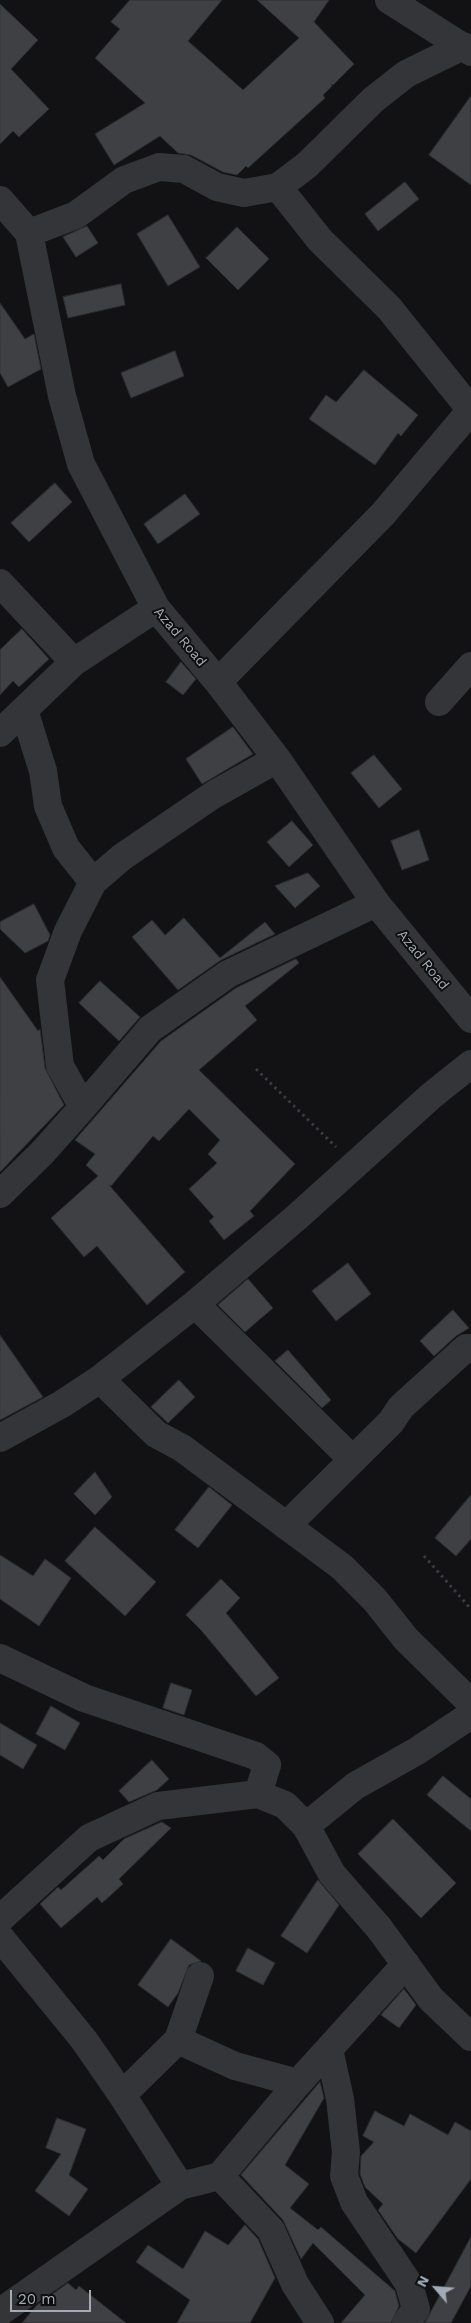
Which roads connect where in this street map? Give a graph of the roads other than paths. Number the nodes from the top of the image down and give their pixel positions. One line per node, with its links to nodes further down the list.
1 (389, 0): 2 (street)
2 (467, 49): 3 (street)
3 (278, 187): 5 (street); 6 (street)
4 (0, 200): 5 (street, Azad Road)
5 (29, 233): 8 (street, Azad Road)
6 (471, 410): 11 (street)
7 (0, 583): 9 (street)
8 (156, 608): 9 (street); 11 (street, Azad Road)
9 (74, 662): 13 (street)
10 (471, 666): 12 (street)
11 (218, 682): 15 (street, Azad Road)
12 (439, 702)
13 (24, 710): 14 (street); 16 (street)
14 (0, 733)
15 (277, 759): 16 (street); 17 (street, Azad Road)
16 (92, 882): 20 (street)
17 (376, 903): 18 (street, Azad Road); 20 (street)
18 (471, 1019)
19 (471, 1064): 22 (street)
20 (83, 1107): 21 (street)
21 (0, 1194)
22 (195, 1304): 24 (street); 26 (street)
23 (471, 1348): 26 (street)
24 (100, 1379): 25 (street); 27 (street)
25 (0, 1438)
26 (353, 1460): 27 (street)
27 (286, 1526): 29 (street)
28 (0, 1658): 31 (street)
29 (471, 1703)
30 (471, 1715): 32 (street)
31 (258, 1794): 32 (street); 33 (street)
32 (306, 1826): 35 (street)
33 (0, 1919)
34 (0, 1937): 41 (street)
35 (406, 1964): 37 (street); 39 (street)
36 (200, 1976): 38 (street)
37 (471, 2038)
38 (178, 2040): 40 (street); 41 (street)
39 (329, 2049): 40 (street); 46 (street)
40 (298, 2083): 42 (street)
41 (122, 2095): 43 (street)
42 (220, 2176): 43 (street); 45 (street)
43 (180, 2186): 44 (street)
44 (0, 2312)
45 (320, 2323)
46 (406, 2323)

